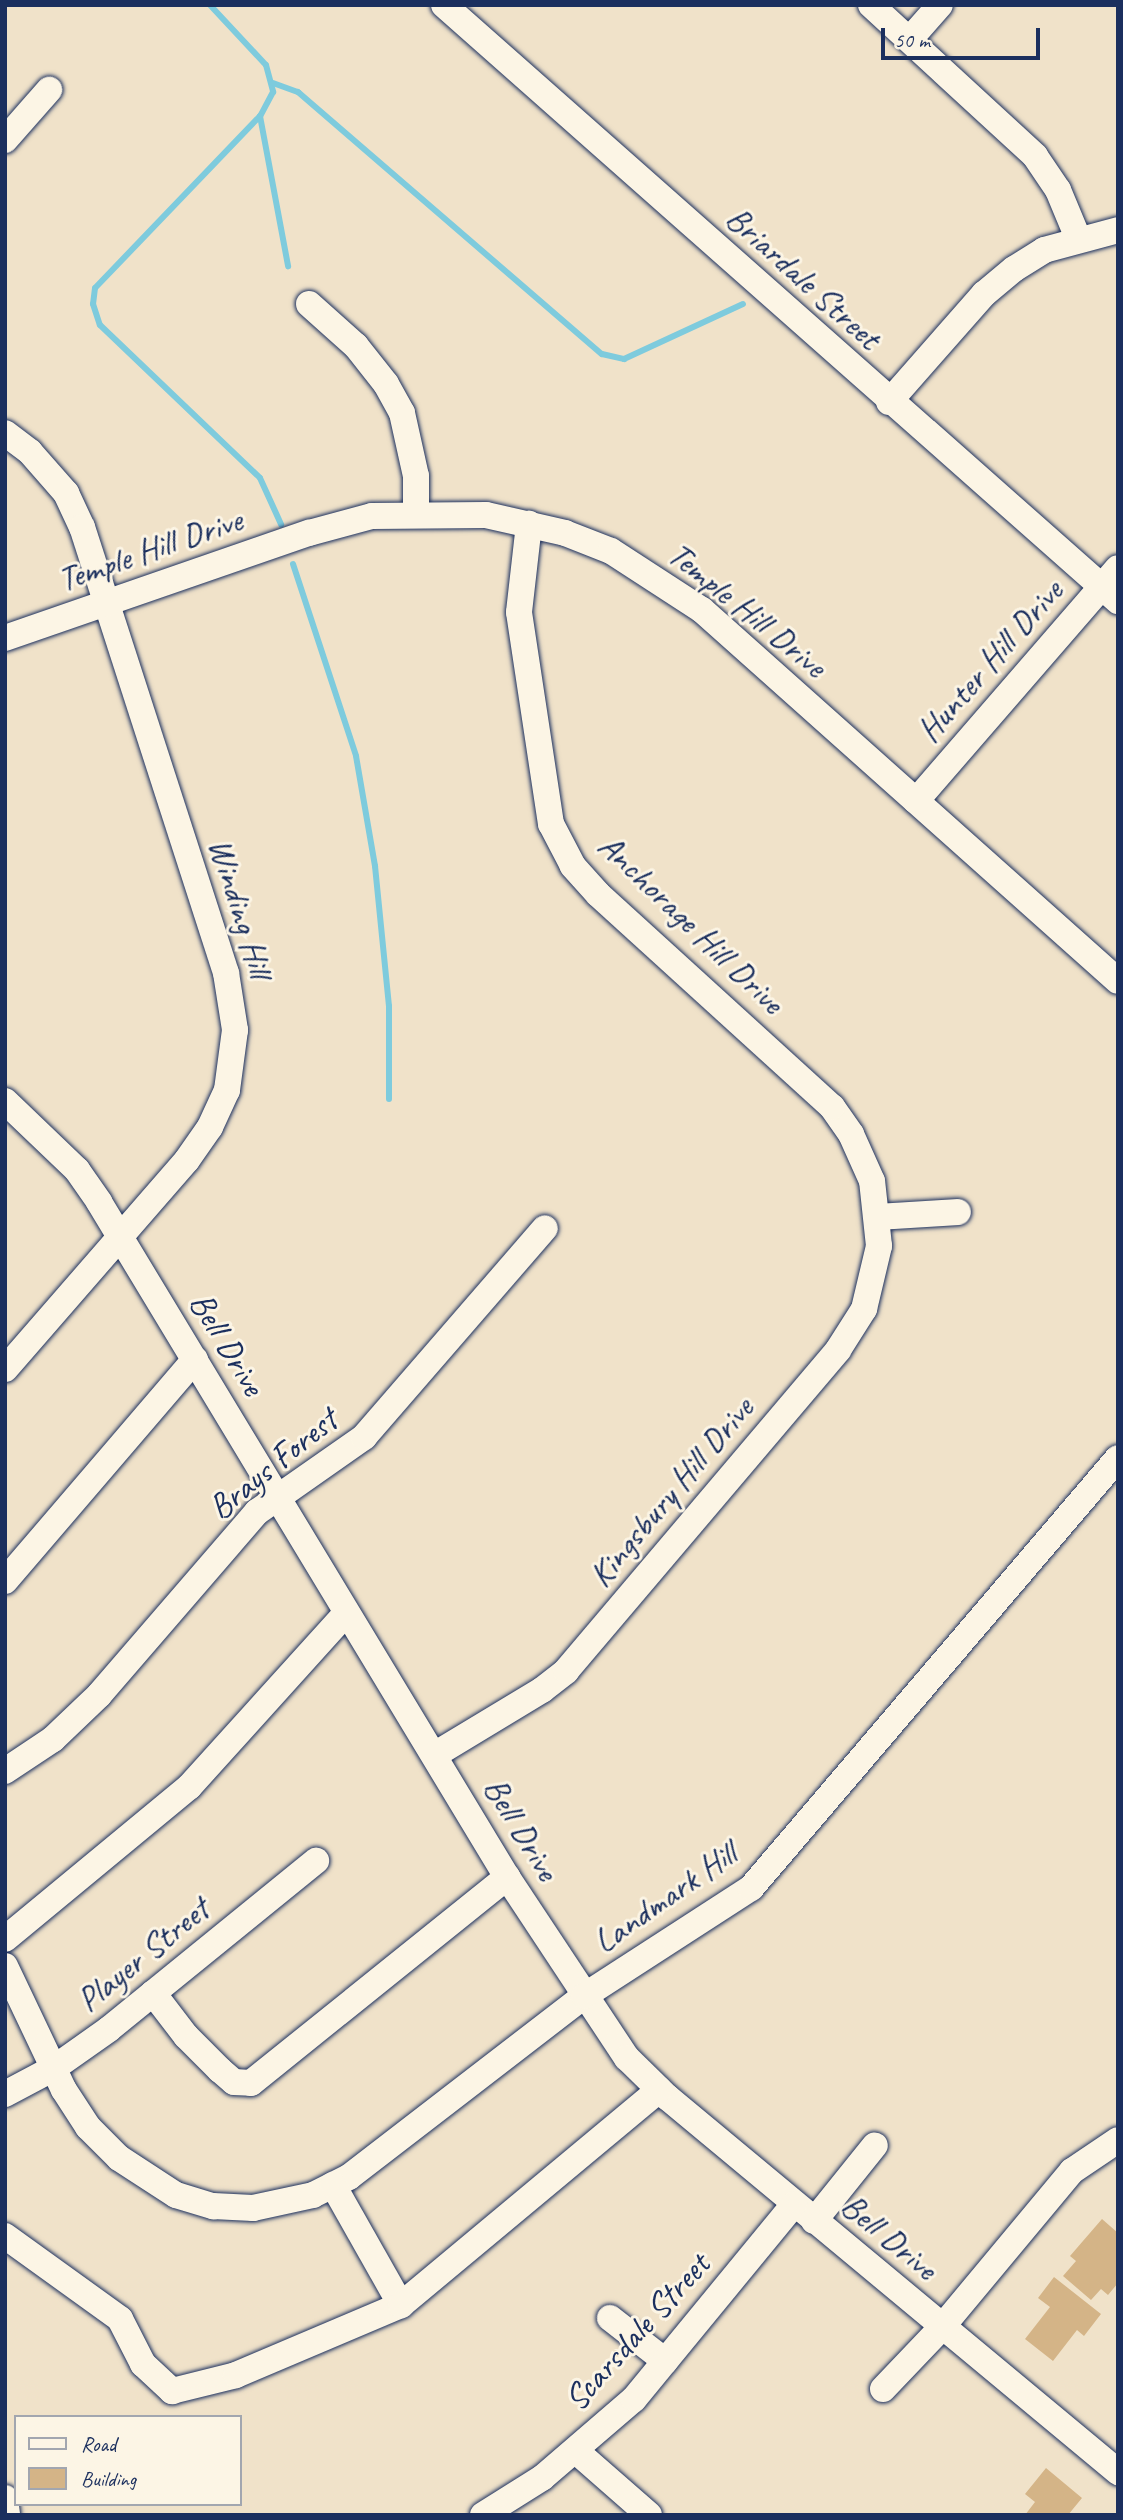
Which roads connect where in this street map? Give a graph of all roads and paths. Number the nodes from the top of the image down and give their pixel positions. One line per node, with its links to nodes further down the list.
1 (444, 5): 10 (street, Briardale Street)
2 (872, 5): 4 (street)
3 (940, 5): 4 (street)
4 (910, 39): 8 (street)
5 (49, 90): 6 (street)
6 (5, 140)
7 (1118, 230): 8 (street)
8 (1078, 238): 10 (street)
9 (309, 304): 12 (street)
10 (889, 402): 14 (street, Briardale Street)
11 (5, 433): 15 (street, Winding Hill)
12 (416, 514): 13 (street, Temple Hill Drive); 15 (street, Temple Hill Drive)
13 (529, 524): 17 (street, Temple Hill Drive); 21 (street, Anchorage Hill Drive)
14 (1112, 585): 17 (street, Hunter Hill Drive)
15 (105, 603): 16 (street, Temple Hill Drive); 23 (street, Winding Hill)
16 (5, 638)
17 (916, 801): 18 (street, Temple Hill Drive)
18 (1118, 981)
19 (5, 1101): 23 (street, Bell Drive)
20 (958, 1212): 21 (street)
21 (878, 1217): 30 (street, Kingsbury Hill Drive)
22 (545, 1228): 27 (street, Brays Forest)
23 (120, 1238): 24 (street, Bell Drive); 25 (street, Winding Hill)
24 (195, 1359): 27 (street, Bell Drive); 28 (street)
25 (5, 1369)
26 (1118, 1458): 37 (street, Landmark Hill)
27 (278, 1496): 29 (street, Bell Drive); 31 (street, Brays Forest)
28 (5, 1581)
29 (346, 1613): 30 (street, Bell Drive); 34 (street)
30 (436, 1754): 33 (street, Bell Drive)
31 (5, 1771)
32 (316, 1861): 36 (street, Player Street)
33 (507, 1877): 36 (street); 37 (street, Bell Drive)
34 (5, 1939)
35 (5, 1966): 38 (street, Landmark Hill)
36 (153, 1993): 38 (street, Player Street)
37 (584, 1996): 39 (street, Bell Drive); 43 (street, Landmark Hill)
38 (54, 2068): 40 (street, Player Street); 43 (street, Landmark Hill)
39 (659, 2090): 44 (street, Bell Drive); 47 (street)
40 (5, 2094)
41 (1118, 2140): 49 (street)
42 (875, 2145): 45 (street)
43 (333, 2185): 47 (street)
44 (794, 2204): 45 (street, Bell Drive); 50 (street, Scarsdale Street)
45 (814, 2221): 49 (street, Bell Drive)
46 (5, 2236): 47 (street)
47 (401, 2305)
48 (610, 2318): 50 (street)
49 (942, 2326): 51 (street); 53 (street, Bell Drive)
50 (665, 2361): 52 (street, Scarsdale Street)
51 (883, 2389)
52 (576, 2451): 56 (street, Scarsdale Street); 57 (street)
53 (1118, 2472)
54 (5, 2498): 55 (street)
55 (8, 2515)
56 (483, 2515)
57 (649, 2515)

